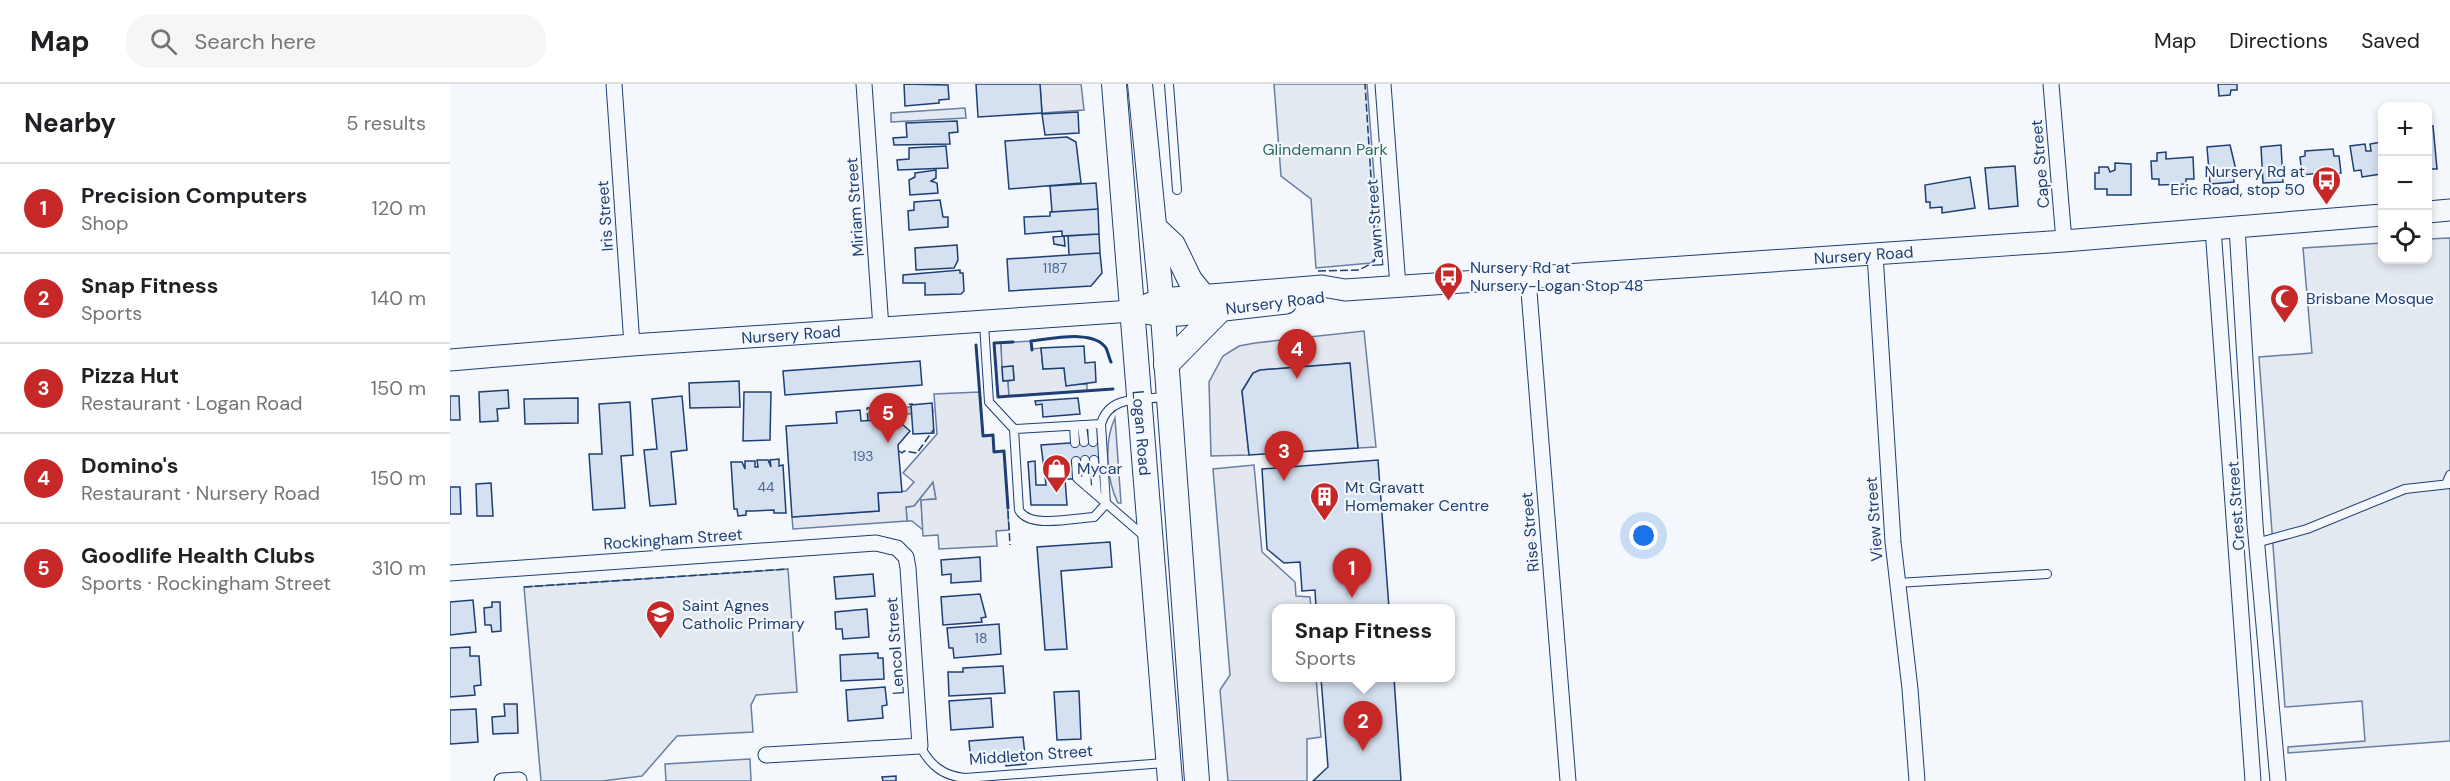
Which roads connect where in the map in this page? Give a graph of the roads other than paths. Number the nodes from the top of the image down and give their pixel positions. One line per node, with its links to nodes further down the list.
1 (614, 84): 24 (street, Iris Street)
2 (864, 84): 23 (street, Miriam Street)
3 (1114, 84): 21 (main road, Logan Road)
4 (1169, 84): 8 (lane)
5 (1383, 84): 18 (street, Lawn Street)
6 (2051, 84): 15 (street, Cape Street)
7 (1143, 86): 14 (main road, Logan Road)
8 (1177, 190)
9 (2450, 210): 10 (main road)
10 (2432, 212)
11 (2378, 215): 12 (main road, Nursery Road)
12 (2236, 227): 13 (main road, Nursery Road); 46 (street, Crest Street)
13 (2213, 228): 15 (main road, Nursery Road); 59 (street, Crest Street)
14 (1156, 229): 19 (main road); 20 (main road, Logan Road)
15 (2064, 241): 16 (main road, Nursery Road)
16 (1875, 254): 17 (main road, Nursery Road); 50 (street, View Street)
17 (1528, 279): 18 (main road, Nursery Road); 57 (street, Rise Street)
18 (1398, 287): 19 (main road, Nursery Road)
19 (1211, 303): 20 (main road, Nursery Road); 26 (main road)
20 (1162, 308): 21 (main road, Nursery Road); 26 (main road, Logan Road)
21 (1132, 310): 22 (main road, Nursery Road); 28 (main road, Logan Road)
22 (984, 321): 23 (main road, Nursery Road); 33 (lane)
23 (881, 328): 24 (main road, Nursery Road)
24 (632, 345): 25 (main road, Nursery Road)
25 (450, 360)
26 (1166, 364): 27 (main road, Logan Road)
27 (1169, 397): 28 (lane); 56 (main road, Logan Road)
28 (1140, 400): 30 (lane); 45 (main road, Logan Road)
29 (1092, 424): 30 (lane); 31 (lane); 35 (lane)
30 (1101, 424): 44 (lane)
31 (1083, 425): 32 (lane); 34 (lane)
32 (1074, 426): 33 (lane); 36 (lane)
33 (1014, 429): 44 (lane)
34 (1084, 442)
35 (1093, 442)
36 (1075, 443)
37 (1085, 460): 42 (lane)
38 (1094, 460): 43 (lane)
39 (1076, 461): 42 (lane)
40 (2450, 475): 41 (lane)
41 (2448, 484): 46 (lane)
42 (1087, 487): 43 (lane)
43 (1097, 495): 44 (lane)
44 (1107, 504): 45 (lane)
45 (1152, 543): 53 (main road, Logan Road)
46 (2256, 543): 60 (street, Crest Street)
47 (897, 548): 48 (street, Rockingham Street); 51 (street, Lencol Street)
48 (450, 573)
49 (2047, 574): 50 (lane)
50 (1897, 583): 58 (street, View Street)
51 (920, 746): 52 (street); 53 (lane, Middleton Street)
52 (766, 755)
53 (1169, 772)
54 (519, 780): 55 (street)
55 (502, 781)
56 (1197, 781)
57 (1568, 781)
58 (1917, 781)
59 (2253, 781)
60 (2278, 781)

